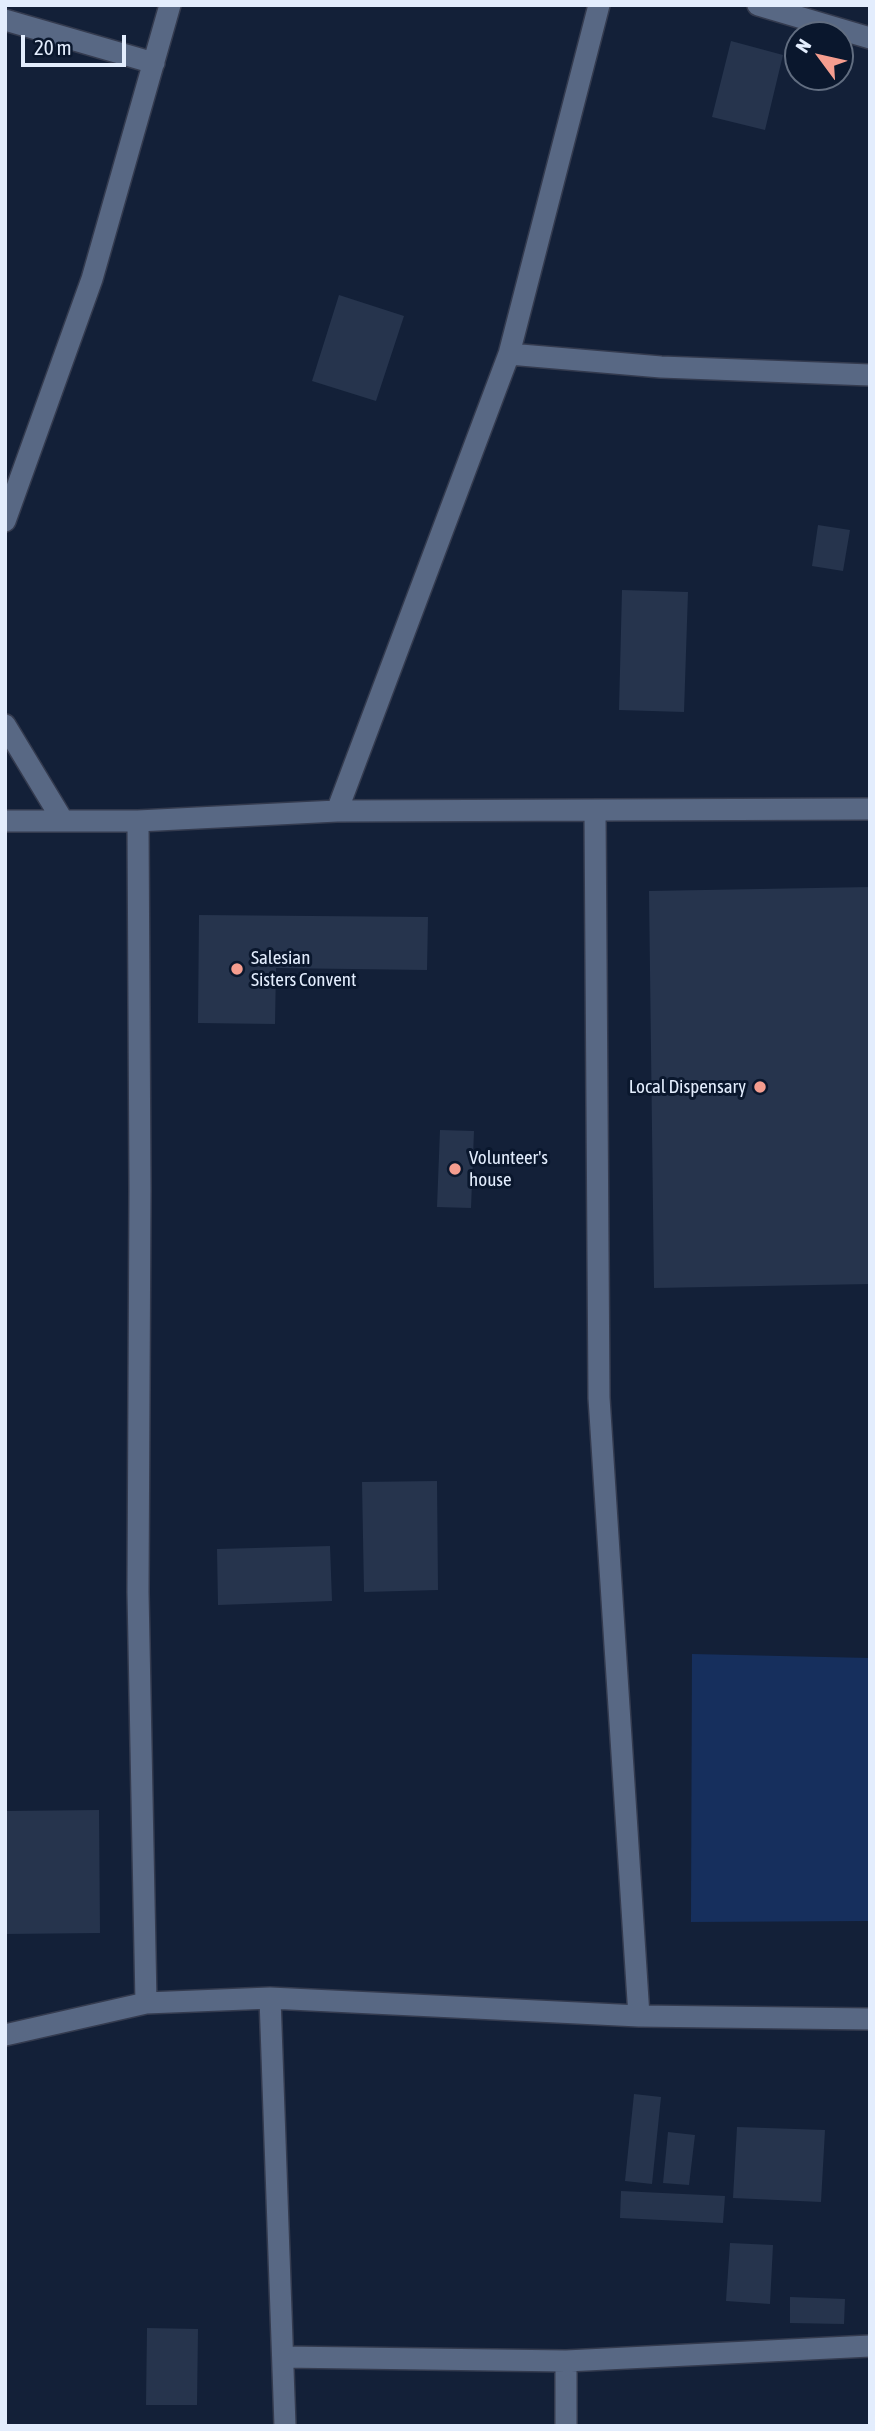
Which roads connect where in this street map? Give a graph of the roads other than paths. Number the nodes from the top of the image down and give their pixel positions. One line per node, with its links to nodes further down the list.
1 (170, 5): 6 (street)
2 (599, 5): 7 (street)
3 (758, 5): 5 (street)
4 (5, 20): 6 (street)
5 (870, 38)
6 (154, 63): 9 (street)
7 (509, 355): 8 (street); 12 (street)
8 (870, 375)
9 (5, 521)
10 (5, 725): 15 (street)
11 (870, 809): 13 (street)
12 (337, 811): 13 (street); 16 (street)
13 (595, 812): 19 (street)
14 (5, 821): 15 (street)
15 (63, 821): 16 (street)
16 (138, 821): 18 (street)
17 (270, 1998): 18 (street); 19 (street); 23 (street)
18 (146, 2003): 21 (street)
19 (639, 2016): 20 (street)
20 (870, 2020)
21 (5, 2035)
22 (870, 2346): 24 (street)
23 (284, 2357): 24 (street); 25 (street)
24 (566, 2361): 26 (street)
25 (285, 2426)
26 (566, 2426)

